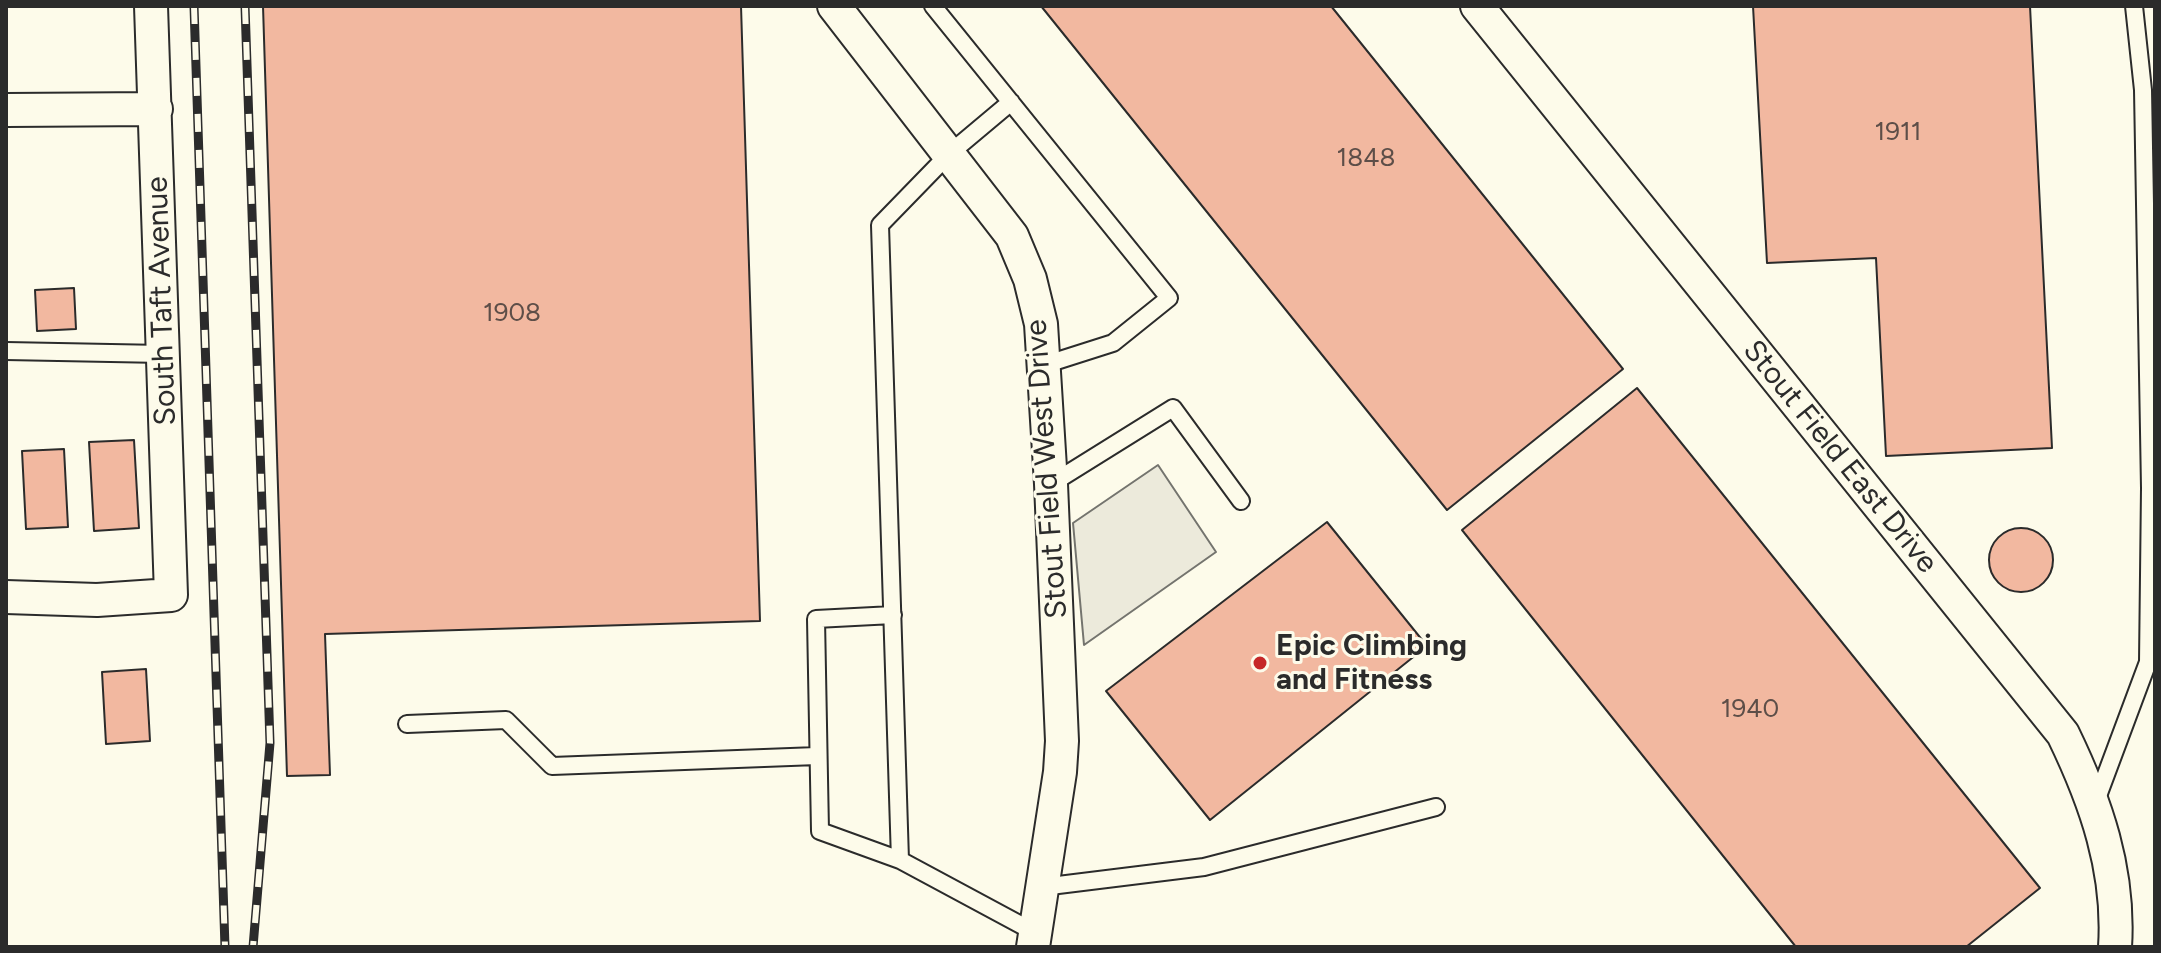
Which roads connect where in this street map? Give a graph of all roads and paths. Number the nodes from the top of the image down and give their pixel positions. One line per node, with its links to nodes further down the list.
1 (151, 6): 7 (street, South Taft Avenue)
2 (834, 6): 9 (street, Stout Field West Drive)
3 (933, 6): 6 (lane)
4 (1477, 6): 19 (street, Stout Field East Drive)
5 (2134, 6): 19 (lane)
6 (1011, 102): 9 (lane); 12 (lane)
7 (156, 109): 8 (street); 11 (street, South Taft Avenue)
8 (6, 110)
9 (949, 154): 12 (street, Stout Field West Drive); 16 (lane)
10 (6, 351): 11 (lane)
11 (163, 354): 15 (street, South Taft Avenue)
12 (1044, 365): 13 (street, Stout Field West Drive)
13 (1051, 484): 14 (lane); 22 (street, Stout Field West Drive)
14 (1241, 501)
15 (6, 597)
16 (893, 615): 18 (lane); 21 (lane)
17 (407, 724): 18 (lane)
18 (817, 756): 21 (lane)
19 (2094, 805): 24 (street, Stout Field East Drive)
20 (1436, 807): 22 (lane)
21 (900, 860): 23 (lane)
22 (1042, 887): 23 (street, Stout Field West Drive)
23 (1034, 940)
24 (2115, 947)

